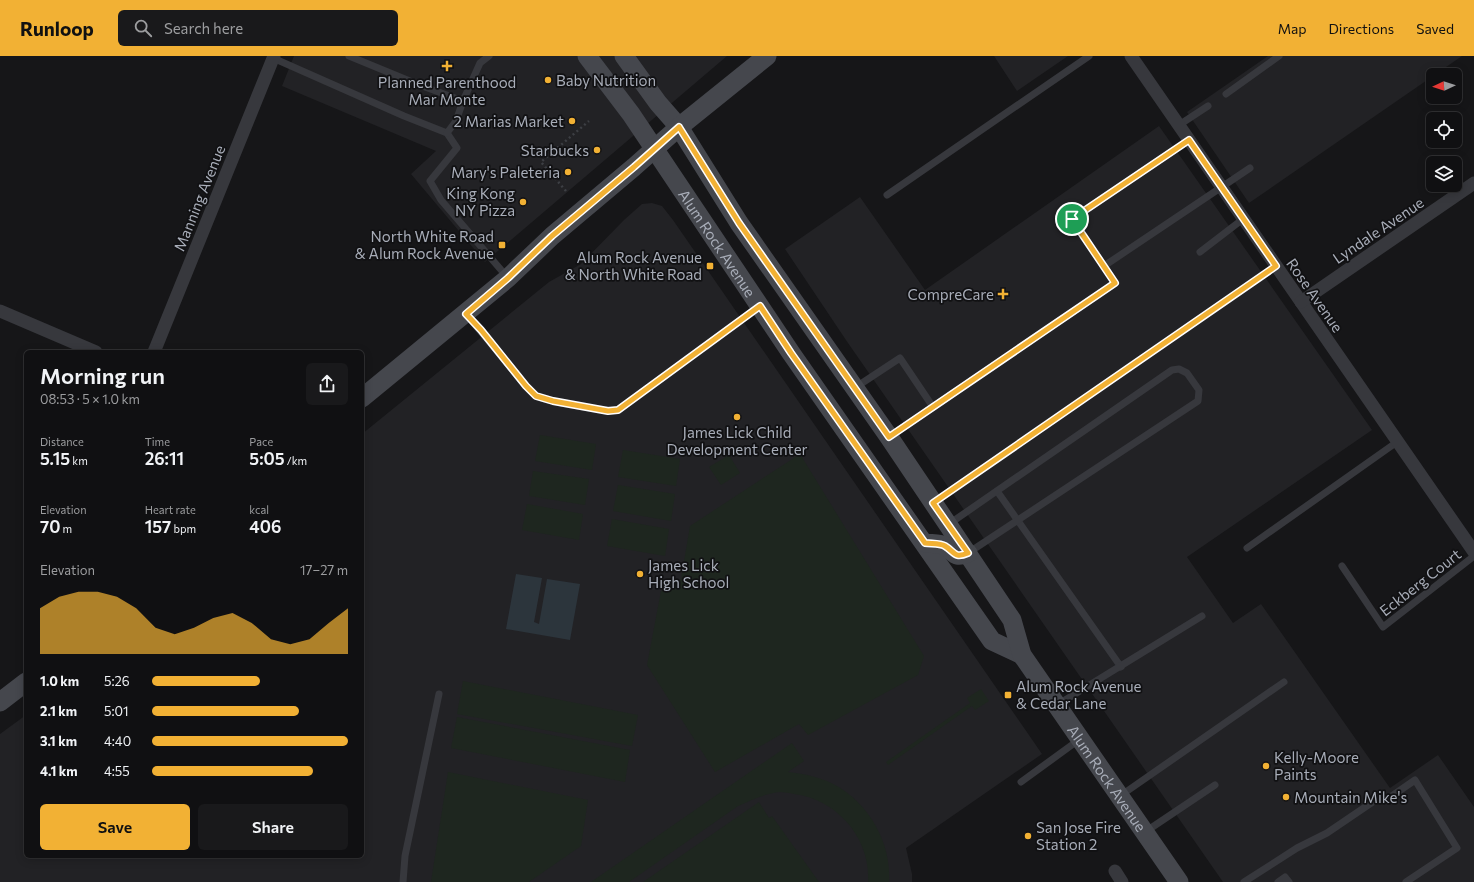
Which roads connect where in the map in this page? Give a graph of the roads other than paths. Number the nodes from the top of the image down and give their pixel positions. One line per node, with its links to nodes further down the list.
1 (349, 56): 11 (lane)
2 (488, 56): 11 (lane)
3 (587, 56): 17 (main road, Alum Rock Avenue)
4 (624, 56): 14 (main road, Alum Rock Avenue)
5 (767, 56): 14 (main road)
6 (1089, 56): 21 (lane)
7 (1279, 56): 10 (lane)
8 (274, 57): 15 (lane); 32 (street, Manning Avenue)
9 (1133, 57): 13 (street, Rose Avenue)
10 (1226, 94)
11 (463, 101): 15 (lane)
12 (1208, 106): 13 (lane)
13 (1179, 125): 16 (street, Rose Avenue)
14 (679, 127): 17 (main road); 33 (main road, Alum Rock Avenue)
15 (448, 133): 26 (lane)
16 (1189, 140): 20 (street, Rose Avenue); 24 (lane)
17 (654, 148): 26 (main road); 28 (main road, Alum Rock Avenue)
18 (1250, 168): 20 (lane)
19 (1474, 184): 27 (street, Lyndale Avenue)
20 (1221, 187): 22 (street, Rose Avenue); 24 (lane)
21 (887, 195)
22 (1243, 219): 23 (lane); 25 (street, Rose Avenue)
23 (1200, 252)
24 (1104, 266): 35 (lane)
25 (1276, 266): 27 (street, Rose Avenue); 39 (lane)
26 (508, 278): 30 (main road)
27 (1301, 302): 37 (street, Rose Avenue)
28 (760, 306): 30 (lane); 42 (main road, Alum Rock Avenue)
29 (0, 311): 31 (street)
30 (466, 314): 34 (main road)
31 (91, 350)
32 (155, 350)
33 (855, 388): 35 (lane); 36 (main road, Alum Rock Avenue)
34 (364, 396)
35 (933, 407): 36 (lane)
36 (889, 437): 39 (main road, Alum Rock Avenue)
37 (1397, 442): 43 (lane); 44 (street, Rose Avenue)
38 (997, 491): 40 (lane); 40 (lane); 41 (lane)
39 (933, 503): 41 (main road, Alum Rock Avenue)
40 (1018, 520): 45 (lane); 50 (lane)
41 (948, 525): 45 (main road, Alum Rock Avenue)
42 (925, 543): 45 (main road); 49 (main road, Alum Rock Avenue)
43 (1247, 548)
44 (1474, 552)
45 (968, 553): 49 (main road, Alum Rock Avenue)
46 (1474, 556): 47 (lane, Eckberg Court)
47 (1342, 566)
48 (1202, 616): 50 (lane)
49 (1022, 655): 55 (main road, Alum Rock Avenue)
50 (1121, 667): 55 (lane)
51 (1284, 682): 59 (lane)
52 (24, 684): 54 (main road)
53 (439, 694): 63 (lane)
54 (0, 702)
55 (1057, 705): 56 (main road, Alum Rock Avenue)
56 (1080, 739): 57 (lane); 59 (main road, Alum Rock Avenue)
57 (1021, 782)
58 (1214, 785): 60 (lane)
59 (1120, 796): 60 (main road, Alum Rock Avenue)
60 (1145, 833): 65 (main road, Alum Rock Avenue)
61 (1115, 871): 64 (street)
62 (1287, 879): 67 (lane)
63 (403, 882)
64 (1122, 882)
65 (1179, 882)
66 (1244, 882): 68 (lane)
67 (1278, 882)
68 (1406, 882)

